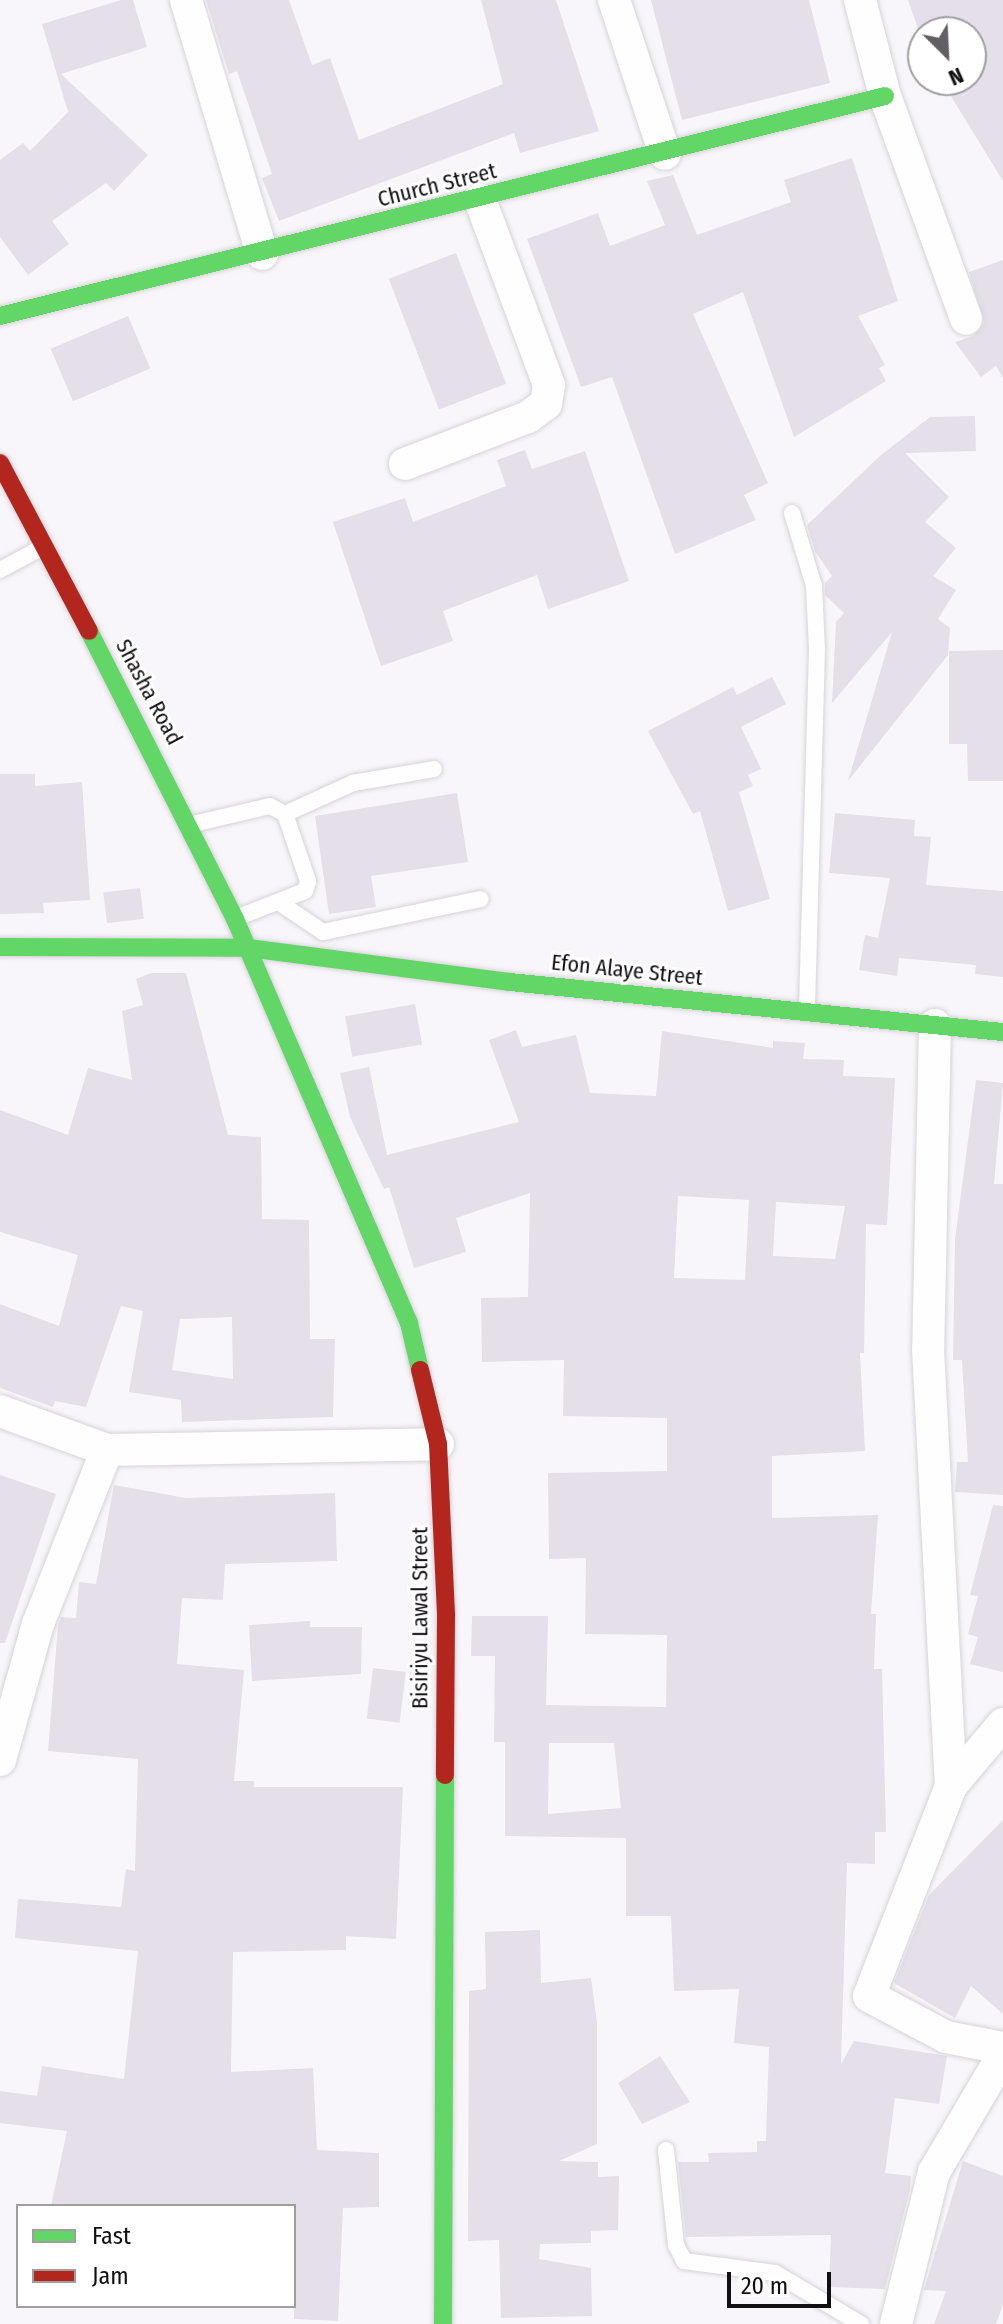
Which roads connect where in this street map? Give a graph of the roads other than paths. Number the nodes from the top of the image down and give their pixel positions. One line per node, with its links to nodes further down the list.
1 (186, 0): 7 (street)
2 (614, 0): 5 (street)
3 (860, 0): 4 (street)
4 (885, 96): 5 (street, Church Street); 9 (street)
5 (665, 154): 6 (street, Church Street)
6 (480, 199): 7 (street, Church Street); 10 (street)
7 (262, 254): 8 (street, Church Street)
8 (0, 316)
9 (966, 319)
10 (405, 464)
11 (1, 467): 13 (street, Shasha Road)
12 (792, 513): 23 (lane)
13 (45, 546): 14 (lane); 17 (street, Shasha Road)
14 (0, 570)
15 (434, 769): 16 (lane)
16 (285, 814): 17 (lane); 19 (lane)
17 (191, 825): 20 (street, Shasha Road)
18 (481, 899): 19 (lane)
19 (280, 903): 20 (lane)
20 (235, 919): 22 (street, Shasha Road)
21 (0, 947): 22 (street, Efon Alaye Street)
22 (248, 948): 23 (street, Efon Alaye Street); 27 (street, Bisiriyu Lawal Street)
23 (807, 1012): 24 (street, Efon Alaye Street)
24 (935, 1025): 25 (street, Efon Alaye Street); 31 (street)
25 (1003, 1032)
26 (0, 1411): 28 (street)
27 (438, 1444): 28 (street); 35 (street, Bisiriyu Lawal Street)
28 (107, 1450): 30 (street)
29 (1003, 1724): 31 (street)
30 (0, 1760)
31 (951, 1786): 32 (street)
32 (1003, 2048)
33 (1003, 2055): 37 (street)
34 (666, 2150): 36 (lane)
35 (443, 2324)
36 (861, 2324)
37 (896, 2324)

